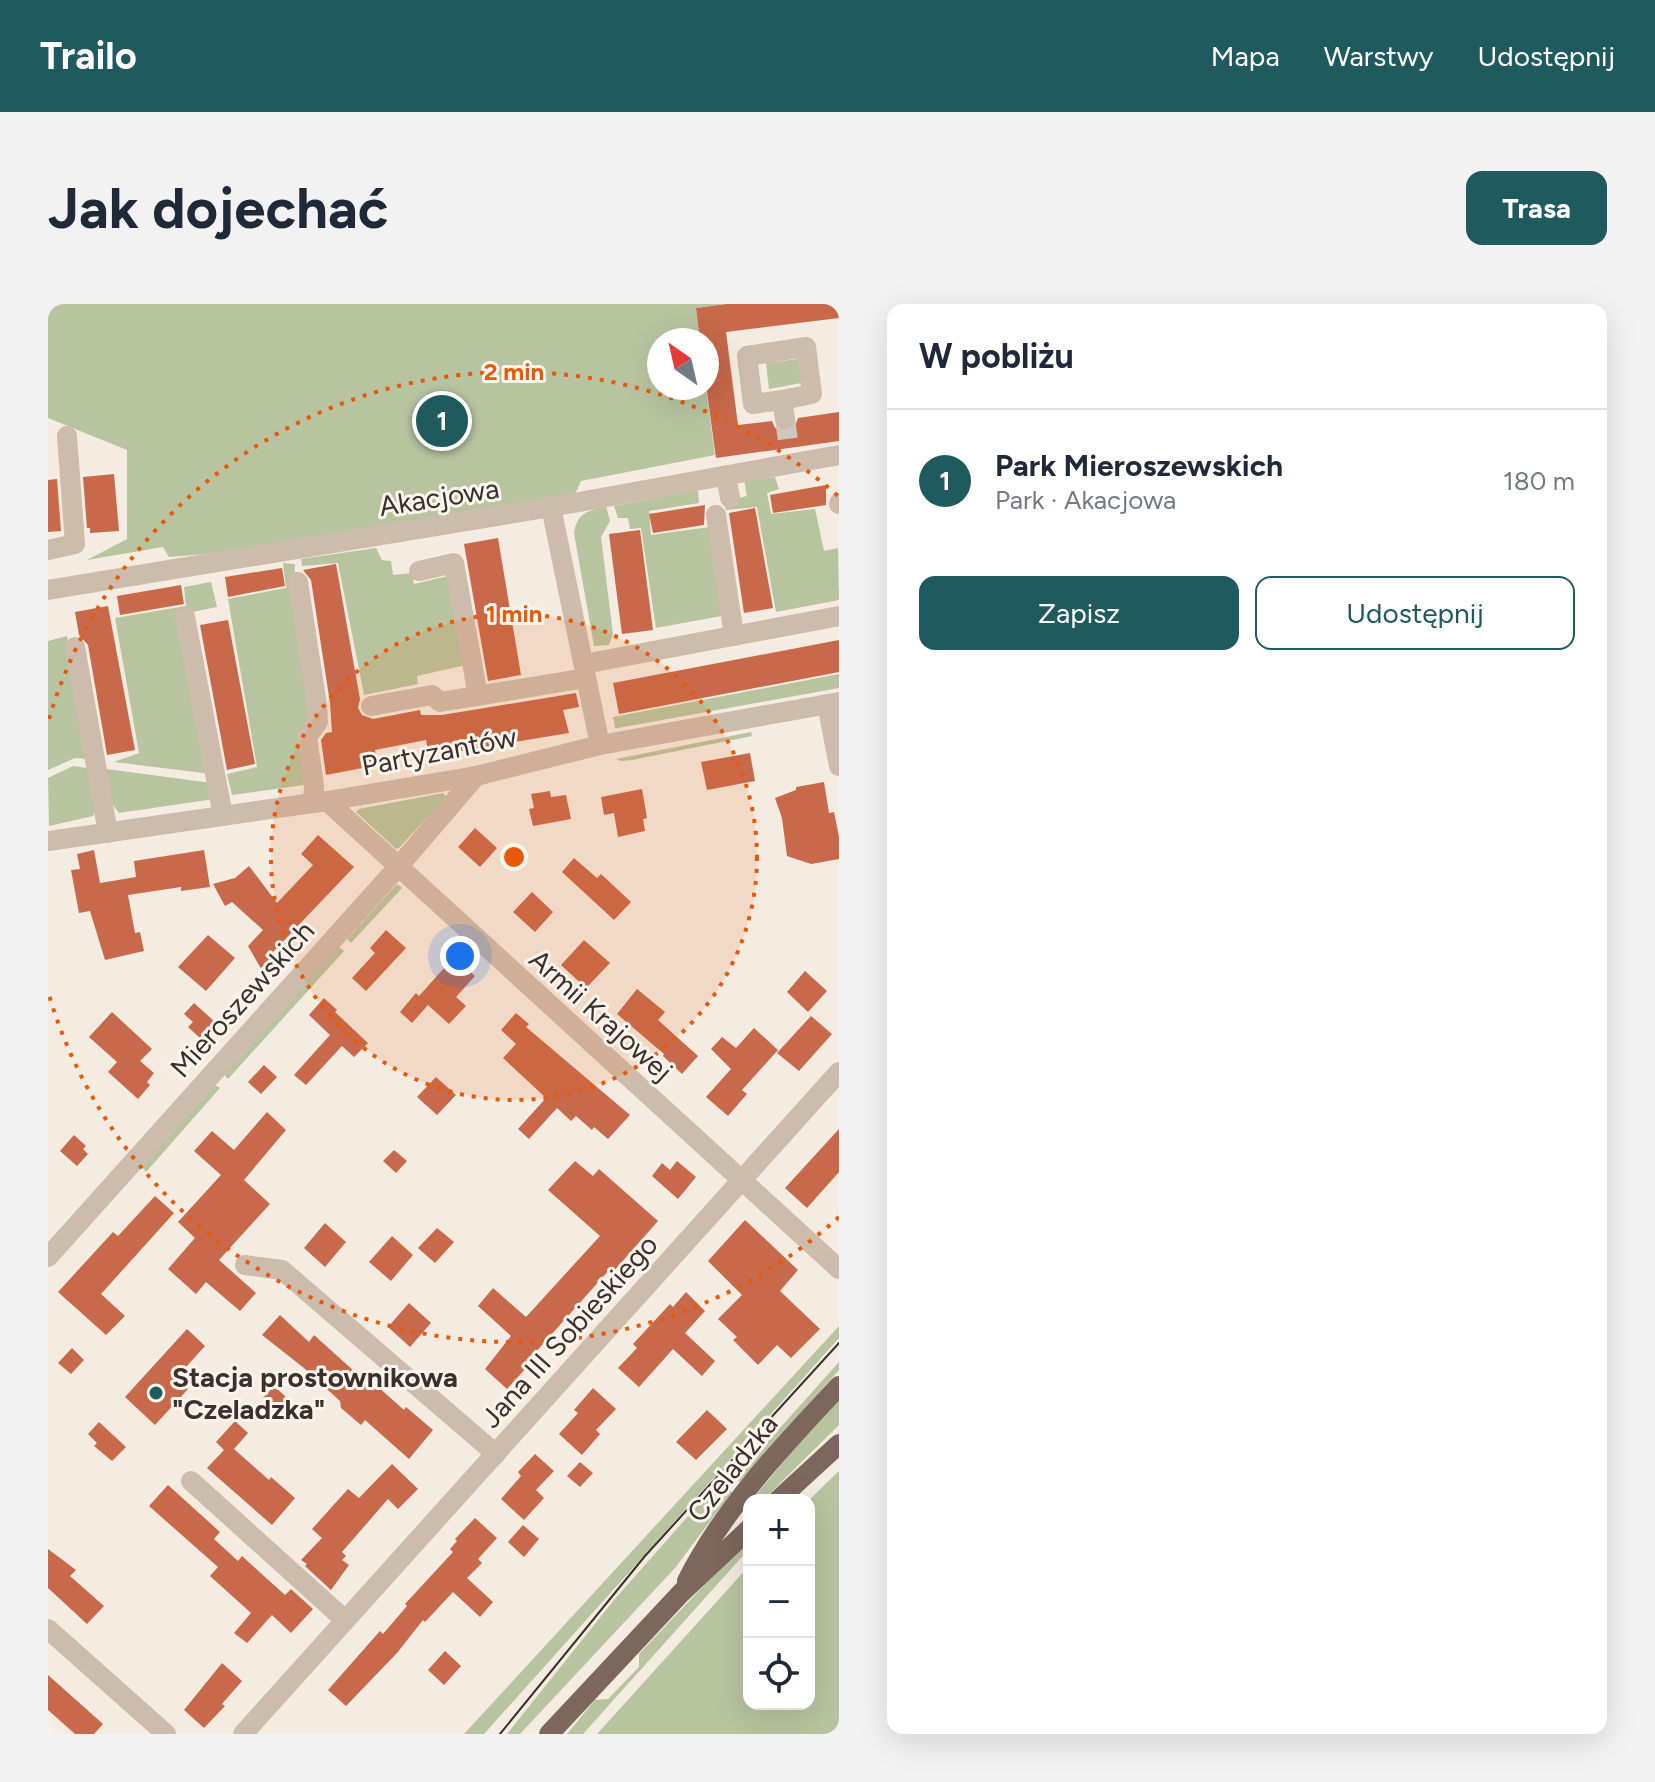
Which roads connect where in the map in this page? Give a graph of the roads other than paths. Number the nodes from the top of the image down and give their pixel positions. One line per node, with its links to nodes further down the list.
1 (67, 436): 7 (street)
2 (839, 455): 3 (street, Akacjowa)
3 (726, 475): 4 (street); 5 (street, Akacjowa)
4 (730, 498)
5 (551, 507): 10 (street, Akacjowa); 15 (street)
6 (716, 515): 13 (street)
7 (48, 550)
8 (419, 571): 16 (street)
9 (298, 582): 22 (street)
10 (48, 590)
11 (839, 616): 13 (street)
12 (185, 617): 23 (street)
13 (734, 636): 15 (street)
14 (75, 647): 24 (street)
15 (585, 671): 16 (street); 19 (street)
16 (478, 696): 18 (street)
17 (833, 703): 19 (street, Partyzantów); 20 (street)
18 (371, 706)
19 (600, 745): 21 (street, Partyzantów)
20 (839, 766)
21 (476, 776): 22 (street, Partyzantów); 26 (street, Mieroszewskich)
22 (320, 802): 23 (street, Partyzantów); 26 (street, Armii Krajowej)
23 (223, 816): 24 (street, Partyzantów)
24 (108, 833): 25 (street, Partyzantów)
25 (48, 841)
26 (398, 867): 28 (street, Armii Krajowej); 29 (street, Mieroszewskich)
27 (839, 1072): 28 (street, Jana III Sobieskiego)
28 (742, 1181): 31 (street, Armii Krajowej); 34 (street, Jana III Sobieskiego)
29 (48, 1257)
30 (245, 1265): 34 (street)
31 (839, 1269)
32 (839, 1386): 38 (main road, Czeladzka)
33 (839, 1444): 36 (main road, Czeladzka)
34 (496, 1454): 39 (street, Jana III Sobieskiego)
35 (191, 1481): 39 (street)
36 (785, 1494)
37 (743, 1535): 38 (main road, Czeladzka)
38 (681, 1593): 43 (main road, Czeladzka)
39 (345, 1620): 42 (street, Jana III Sobieskiego)
40 (48, 1629): 41 (street)
41 (166, 1734)
42 (243, 1734)
43 (549, 1734)

